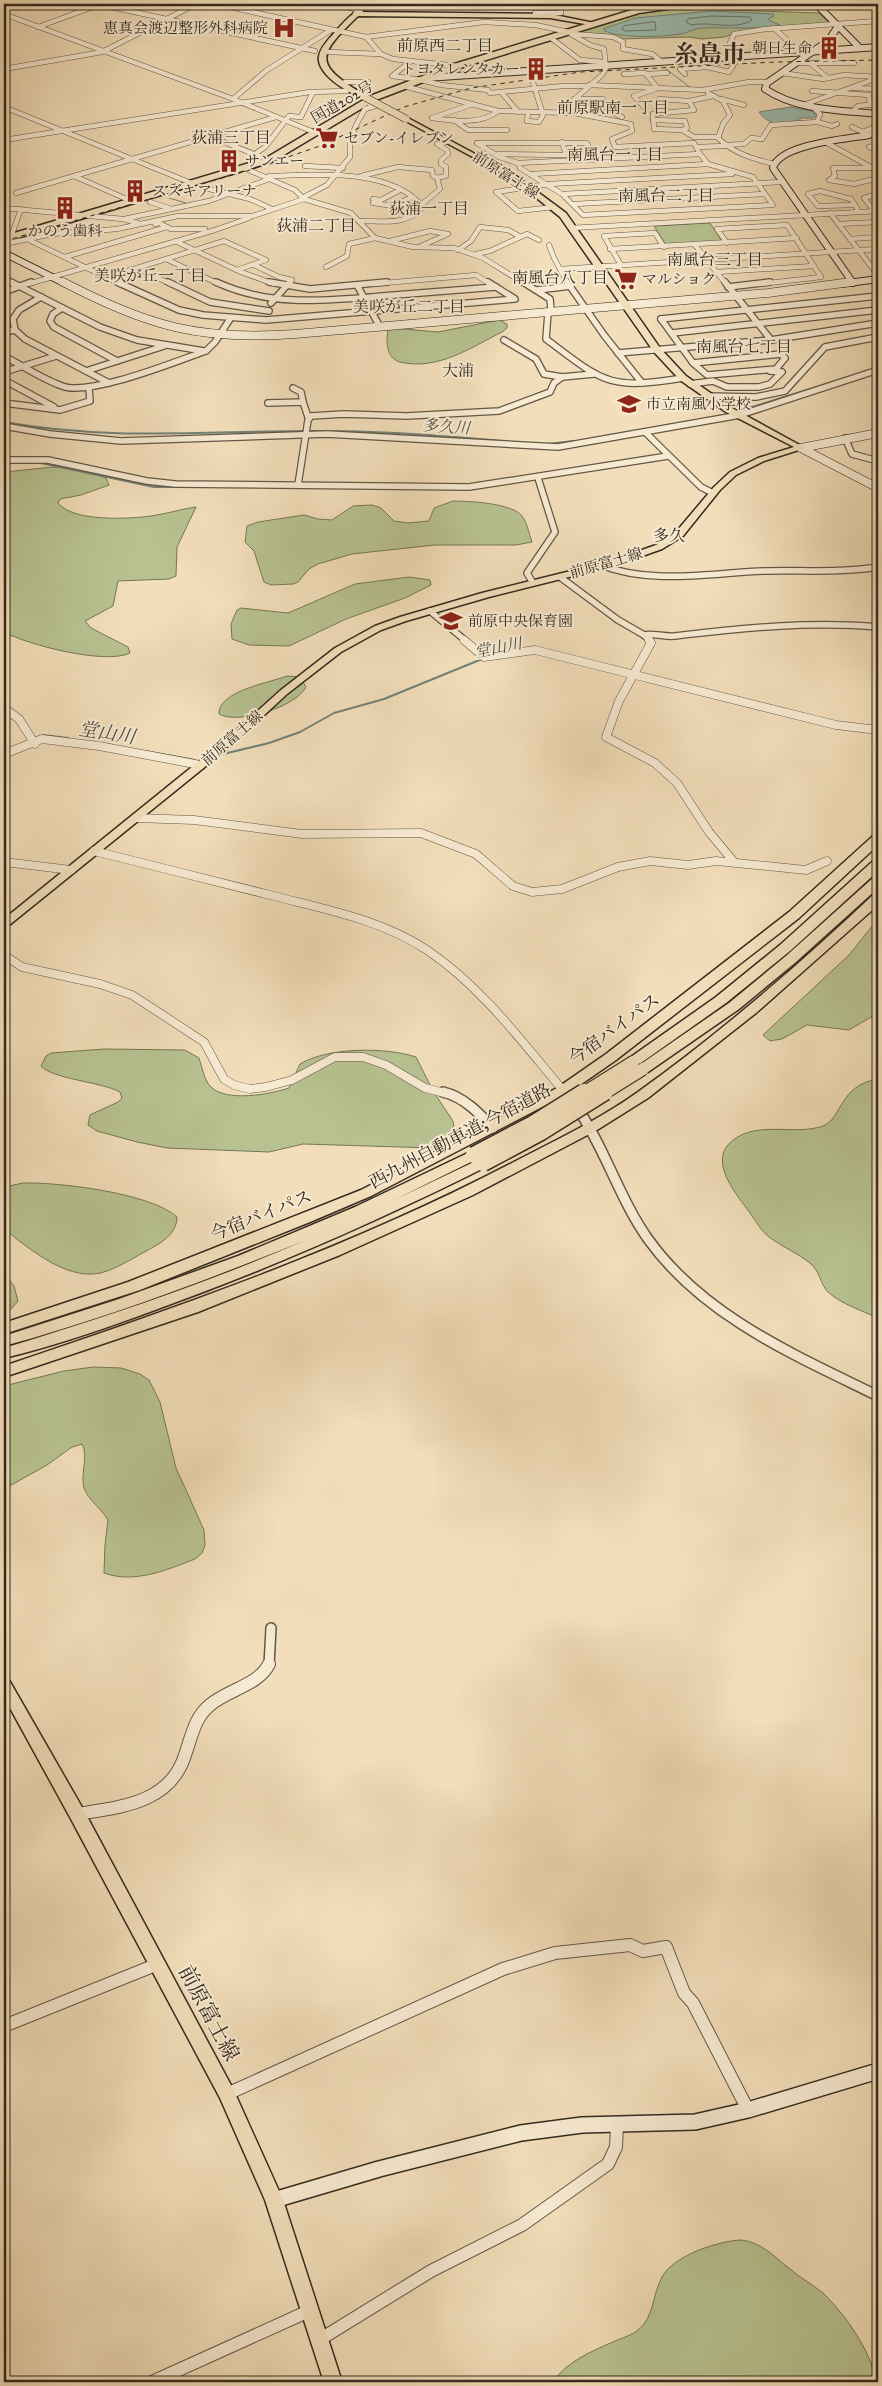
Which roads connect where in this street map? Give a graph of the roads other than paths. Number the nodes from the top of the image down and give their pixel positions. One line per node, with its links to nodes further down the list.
1 (99, 4): 17 (street); 22 (street)
2 (196, 4): 17 (street)
3 (216, 4): 24 (street)
4 (330, 4): 14 (street)
5 (366, 4): 14 (street)
6 (536, 4): 16 (street)
7 (562, 4): 16 (street)
8 (639, 4): 13 (street)
9 (686, 4): 11 (highway, 国道202号); 13 (highway, 国道202号)
10 (878, 4): 12 (highway, 国道202号)
11 (755, 5): 12 (highway, 国道202号)
12 (817, 5): 21 (street)
13 (650, 8): 19 (highway, 国道202号)
14 (358, 12): 16 (main road); 25 (main road, 前原富士線)
15 (4, 14): 22 (street)
16 (535, 14): 19 (main road); 20 (street)
17 (166, 20): 32 (street); 33 (street)
18 (878, 21): 21 (street)
19 (596, 24): 26 (highway, 国道202号)
20 (536, 25): 26 (street); 27 (street)
21 (838, 25): 23 (street); 31 (street); 35 (street)
22 (38, 27): 33 (street)
23 (774, 28): 37 (street); 39 (street)
24 (330, 30): 25 (street); 32 (street)
25 (339, 31): 27 (street); 29 (main road, 前原富士線)
26 (568, 33): 28 (highway, 国道202号); 42 (street); 46 (street)
27 (366, 38): 36 (street)
28 (551, 38): 46 (street); 47 (highway, 国道202号)
29 (330, 41): 34 (main road); 38 (main road); 79 (main road, 前原富士線)
30 (878, 47): 31 (street)
31 (860, 48): 35 (street)
32 (300, 50): 38 (street); 76 (street)
33 (105, 51): 48 (street); 76 (street)
34 (328, 52): 36 (street); 59 (main road)
35 (810, 53): 37 (street); 43 (street)
36 (382, 54): 41 (street)
37 (802, 54): 39 (street)
38 (314, 58): 68 (main road)
39 (738, 58): 40 (street)
40 (730, 59): 42 (street); 53 (street)
41 (411, 61): 47 (street); 57 (street)
42 (662, 62): 46 (street)
43 (796, 63): 44 (street); 50 (street)
44 (810, 63): 45 (street); 56 (street)
45 (854, 63)
46 (605, 64): 57 (street); 62 (street)
47 (457, 66): 57 (highway, 国道202号)
48 (4, 69)
49 (667, 73): 52 (street)
50 (782, 73): 56 (street); 61 (street)
51 (624, 74): 52 (street)
52 (646, 74): 65 (street)
53 (685, 74)
54 (877, 76): 56 (street); 66 (street)
55 (532, 78): 69 (street)
56 (828, 78)
57 (423, 80): 63 (highway, 国道202号); 74 (street)
58 (624, 81): 64 (street)
59 (345, 82): 60 (street); 79 (main road)
60 (368, 82)
61 (768, 82): 67 (street); 87 (street)
62 (589, 85): 64 (street); 69 (street); 77 (street)
63 (404, 86): 79 (highway, 国道202号); 85 (street)
64 (621, 86): 65 (street)
65 (656, 86): 67 (street); 90 (street)
66 (844, 88): 71 (street); 73 (street)
67 (701, 90): 75 (street)
68 (347, 91): 72 (street); 79 (main road)
69 (536, 91): 74 (street); 97 (street)
70 (812, 91): 73 (street)
71 (877, 91)
72 (313, 92): 82 (street); 103 (street)
73 (834, 92): 83 (street); 87 (street)
74 (502, 93): 94 (street)
75 (713, 96): 80 (street); 81 (street)
76 (233, 99): 82 (street)
77 (574, 99): 95 (street); 102 (street)
78 (659, 99): 81 (street)
79 (369, 100): 113 (highway, 国道202号); 118 (main road, 前原富士線, bridge); 140 (street)
80 (720, 100): 86 (street); 115 (street)
81 (689, 101): 105 (street)
82 (239, 102): 100 (street); 112 (street)
83 (870, 104): 84 (street); 93 (street)
84 (878, 104)
85 (470, 105): 89 (street); 91 (street)
86 (744, 105)
87 (809, 105): 93 (street); 106 (street)
88 (4, 107): 112 (street)
89 (461, 108): 92 (street); 104 (street)
90 (645, 108)
91 (498, 110): 94 (street); 101 (street)
92 (469, 111)
93 (853, 111): 99 (street)
94 (518, 112): 96 (street)
95 (560, 112): 97 (street); 123 (street)
96 (528, 113): 97 (street); 97 (street)
97 (542, 113)
98 (478, 114): 101 (street)
99 (878, 114)
100 (276, 117): 103 (street); 114 (street)
101 (486, 117): 104 (street)
102 (622, 117)
103 (284, 120): 113 (street); 127 (street)
104 (453, 120): 110 (street)
105 (653, 120): 111 (street); 111 (street)
106 (817, 122): 107 (street); 122 (street)
107 (837, 124)
108 (852, 127): 109 (street)
109 (878, 129): 116 (street)
110 (507, 130)
111 (682, 130): 115 (street)
112 (62, 131): 117 (street); 131 (street)
113 (316, 133): 132 (highway, 国道202号)
114 (209, 136): 127 (street); 131 (street)
115 (719, 137): 122 (street)
116 (857, 138): 120 (street); 125 (street)
117 (4, 140)
118 (446, 142): 151 (street); 159 (main road, 前原富士線)
119 (562, 142): 128 (street); 128 (street); 133 (street)
120 (827, 144): 136 (street); 142 (street)
121 (878, 145): 125 (street)
122 (726, 146): 124 (street); 136 (street)
123 (615, 147): 124 (street); 130 (street)
124 (696, 147): 129 (street)
125 (869, 147): 126 (street)
126 (878, 151)
127 (256, 154): 132 (street)
128 (492, 154): 134 (street)
129 (700, 154): 130 (street); 135 (street)
130 (622, 158): 133 (street); 141 (street)
131 (132, 159): 148 (street); 155 (street)
132 (269, 160): 139 (highway, 国道202号)
133 (594, 160): 134 (street)
134 (518, 164): 145 (street)
135 (708, 164): 141 (street); 144 (street)
136 (774, 164): 154 (street)
137 (305, 166): 138 (street)
138 (324, 167): 140 (street); 146 (street)
139 (244, 168): 150 (street); 155 (highway, 国道202号)
140 (343, 168): 147 (street)
141 (628, 168): 145 (street); 152 (street)
142 (872, 168): 143 (street); 153 (street)
143 (878, 171)
144 (738, 172): 152 (street); 156 (street)
145 (532, 174): 157 (street)
146 (321, 175): 147 (street); 150 (street)
147 (337, 175): 149 (street); 168 (street)
148 (74, 176): 162 (street); 170 (street)
149 (361, 176): 151 (street); 161 (street)
150 (269, 177): 163 (street); 168 (street)
151 (438, 178): 173 (street)
152 (645, 178): 157 (street); 160 (street)
153 (878, 178)
154 (781, 182): 156 (street); 187 (street)
155 (191, 183): 170 (highway, 国道202号)
156 (756, 183): 160 (street); 165 (street)
157 (549, 184): 159 (street); 164 (street)
158 (201, 187): 163 (street)
159 (528, 187): 175 (main road, 前原富士線); 175 (street)
160 (660, 188): 164 (street); 169 (street)
161 (400, 190): 167 (street); 167 (street)
162 (16, 193)
163 (230, 194): 177 (street); 178 (street)
164 (563, 194): 172 (street)
165 (765, 194): 169 (street); 181 (street)
166 (878, 194): 182 (street)
167 (412, 197): 173 (street)
168 (303, 199): 178 (street); 192 (street)
169 (668, 199): 172 (street); 181 (street)
170 (131, 201): 186 (highway, 国道202号)
171 (150, 202): 177 (street)
172 (574, 204): 181 (street)
173 (421, 205): 193 (street)
174 (854, 205): 174 (street); 184 (street)
175 (554, 207): 200 (main road, 前原富士線)
176 (4, 208): 179 (street)
177 (169, 208): 191 (street)
178 (272, 209): 190 (street)
179 (22, 210): 183 (street); 205 (street)
180 (54, 210): 183 (street)
181 (674, 210): 194 (street)
182 (876, 211): 184 (street)
183 (61, 212): 186 (street)
184 (859, 212): 188 (street)
185 (387, 213): 193 (street)
186 (85, 214): 191 (street); 205 (highway, 国道202号)
187 (804, 214): 188 (street); 194 (street); 225 (street)
188 (830, 214): 197 (street)
189 (178, 216): 190 (street); 191 (street); 215 (street)
190 (254, 216): 201 (street)
191 (124, 219)
192 (361, 221): 193 (street); 207 (street)
193 (399, 221): 199 (street)
194 (682, 222): 200 (street)
195 (878, 222): 196 (street)
196 (868, 223): 197 (street); 206 (street)
197 (839, 224): 210 (street)
198 (167, 227): 201 (street); 230 (street); 230 (street)
199 (403, 228)
200 (570, 228): 237 (main road, 前原富士線)
201 (218, 229): 212 (street)
202 (409, 231): 203 (street)
203 (414, 234): 213 (street); 218 (street)
204 (519, 236): 211 (street); 222 (street); 228 (street)
205 (13, 237): 209 (highway, 国道202号)
206 (878, 237): 210 (street)
207 (374, 238): 213 (street); 239 (street)
208 (797, 238): 214 (street); 214 (street); 227 (street)
209 (4, 239)
210 (850, 239): 223 (street)
211 (539, 240)
212 (176, 241): 224 (street); 236 (street)
213 (390, 242): 218 (street)
214 (727, 243): 217 (street)
215 (4, 244)
216 (550, 245): 242 (street)
217 (696, 245): 219 (street); 233 (street)
218 (418, 247): 222 (street)
219 (664, 247): 221 (street); 221 (street)
220 (878, 248): 223 (street)
221 (610, 249): 234 (street)
222 (458, 250): 228 (street)
223 (858, 250): 225 (street); 243 (street)
224 (195, 251): 232 (street); 235 (street); 244 (street)
225 (830, 252): 227 (street); 251 (street)
226 (4, 253): 231 (street)
227 (806, 253): 233 (street); 238 (street)
228 (470, 254): 241 (street)
229 (4, 257): 231 (street)
230 (65, 257): 236 (street)
231 (16, 258): 247 (street)
232 (166, 259): 240 (street); 264 (street)
233 (706, 259): 234 (street); 246 (street)
234 (621, 264): 237 (street)
235 (254, 265): 244 (street); 256 (street)
236 (84, 266): 247 (street); 248 (street)
237 (598, 266): 242 (street); 265 (main road, 前原富士線)
238 (814, 266): 246 (street); 255 (street)
239 (326, 267)
240 (137, 268): 248 (street); 269 (street)
241 (500, 268): 245 (street); 258 (street)
242 (560, 269): 254 (street)
243 (878, 269)
244 (237, 270): 256 (street)
245 (493, 270)
246 (716, 272): 255 (street)
247 (50, 276): 253 (street); 281 (street)
248 (108, 277): 273 (street)
249 (4, 279): 253 (street)
250 (878, 280): 251 (street)
251 (853, 283): 260 (street)
252 (357, 285): 256 (street); 257 (street); 262 (street)
253 (18, 286): 259 (street); 261 (street)
254 (571, 286): 258 (street); 267 (street)
255 (728, 286): 260 (street)
256 (284, 287): 264 (street)
257 (496, 287): 262 (street); 270 (street)
258 (537, 290): 272 (street)
259 (4, 292)
260 (736, 296): 265 (street); 271 (street)
261 (41, 297): 266 (street); 278 (street)
262 (365, 298): 264 (street); 270 (street)
263 (877, 298): 271 (street)
264 (272, 300): 269 (street)
265 (625, 306): 267 (street); 287 (main road, 前原富士線)
266 (62, 308): 285 (street); 292 (street)
267 (587, 309): 272 (street); 289 (street)
268 (878, 310): 276 (street)
269 (269, 311): 274 (street)
270 (372, 311): 274 (street); 277 (street)
271 (747, 311): 276 (street); 280 (street)
272 (548, 313): 277 (street); 298 (street)
273 (230, 319): 274 (street); 281 (street)
274 (266, 320)
275 (878, 323): 284 (street)
276 (758, 326): 280 (street); 284 (street)
277 (380, 327): 281 (street)
278 (15, 330): 279 (street); 291 (street)
279 (4, 332)
280 (672, 333): 286 (street)
281 (219, 335): 288 (street)
282 (878, 337): 309 (street)
283 (504, 340): 299 (street)
284 (770, 340): 286 (street)
285 (166, 346): 288 (street); 292 (street)
286 (683, 349): 287 (street); 293 (street)
287 (657, 350): 289 (street); 300 (main road, 前原富士線)
288 (206, 351): 303 (street)
289 (618, 353): 304 (street)
290 (4, 356): 294 (street)
291 (56, 356): 294 (street); 296 (street)
292 (117, 361): 296 (street)
293 (693, 363): 293 (street)
294 (23, 366): 297 (street); 307 (street)
295 (878, 370): 309 (street)
296 (86, 371): 303 (street)
297 (4, 372)
298 (594, 374): 299 (street); 304 (street)
299 (562, 377): 315 (street)
300 (683, 378): 304 (street); 305 (main road, 前原富士線)
301 (4, 380): 313 (street)
302 (713, 382): 302 (street); 305 (street)
303 (109, 383): 307 (street)
304 (642, 383)
305 (690, 384): 308 (main road, 前原富士線)
306 (293, 388): 311 (street)
307 (89, 389): 313 (street)
308 (706, 396): 309 (street); 314 (main road, 前原富士線)
309 (776, 399): 314 (street)
310 (4, 402): 313 (street)
311 (303, 402): 312 (street); 315 (street)
312 (268, 403)
313 (60, 410)
314 (740, 415): 318 (street); 321 (main road, 前原富士線)
315 (308, 417): 317 (street)
316 (4, 426): 317 (street)
317 (307, 431): 318 (street); 326 (street)
318 (646, 433): 322 (street)
319 (878, 433): 320 (street)
320 (845, 438): 321 (street); 324 (street)
321 (801, 448): 327 (street); 328 (main road, 前原富士線)
322 (668, 456): 325 (street); 328 (street)
323 (4, 460): 326 (street)
324 (878, 461)
325 (538, 478): 326 (street); 332 (street)
326 (298, 485)
327 (878, 488)
328 (713, 493): 329 (main road, 前原富士線)
329 (601, 566): 330 (street); 331 (main road, 前原富士線)
330 (878, 567)
331 (560, 577): 332 (main road, 前原富士線); 335 (street)
332 (533, 583): 333 (main road, 前原富士線)
333 (430, 611): 336 (street); 341 (main road, 前原富士線)
334 (878, 627): 335 (street)
335 (644, 635): 336 (street)
336 (634, 676): 338 (street); 347 (street)
337 (4, 708): 339 (street)
338 (878, 730)
339 (35, 744): 340 (street); 341 (street)
340 (4, 754)
341 (200, 765): 342 (main road, 前原富士線)
342 (136, 818): 344 (main road, 前原富士線); 347 (street)
343 (878, 838): 355 (highway, 今宿バイパス)
344 (94, 851): 349 (main road, 前原富士線); 355 (street)
345 (827, 861): 347 (street)
346 (4, 862): 349 (street)
347 (734, 862)
348 (878, 864): 354 (highway, 西九州自動車道;今宿道路)
349 (71, 870): 352 (main road, 前原富士線)
350 (878, 881): 354 (highway, 西九州自動車道;今宿道路)
351 (878, 898): 356 (highway)
352 (4, 924)
353 (4, 955): 357 (street)
354 (638, 1066): 358 (highway, 西九州自動車道;今宿道路, bridge)
355 (562, 1091): 356 (street); 357 (highway, 今宿バイパス)
356 (592, 1127): 362 (highway); 363 (street)
357 (493, 1128): 359 (highway, 今宿バイパス)
358 (478, 1159): 360 (highway, 西九州自動車道;今宿道路); 361 (highway, 西九州自動車道;今宿道路)
359 (4, 1329)
360 (4, 1340)
361 (4, 1353)
362 (4, 1372)
363 (878, 1396)
364 (271, 1628): 366 (street)
365 (4, 1684): 366 (main road, 前原富士線)
366 (77, 1814): 367 (main road, 前原富士線)
367 (158, 1964): 368 (street); 370 (main road, 前原富士線)
368 (4, 2026)
369 (878, 2071): 371 (street)
370 (227, 2094): 371 (street); 373 (main road, 前原富士線)
371 (748, 2110): 372 (street)
372 (617, 2126): 373 (street); 375 (street)
373 (274, 2200): 374 (main road, 前原富士線)
374 (309, 2311): 375 (main road, 前原富士線); 376 (street)
375 (319, 2340): 377 (main road, 前原富士線)
376 (152, 2382)
377 (332, 2382)

